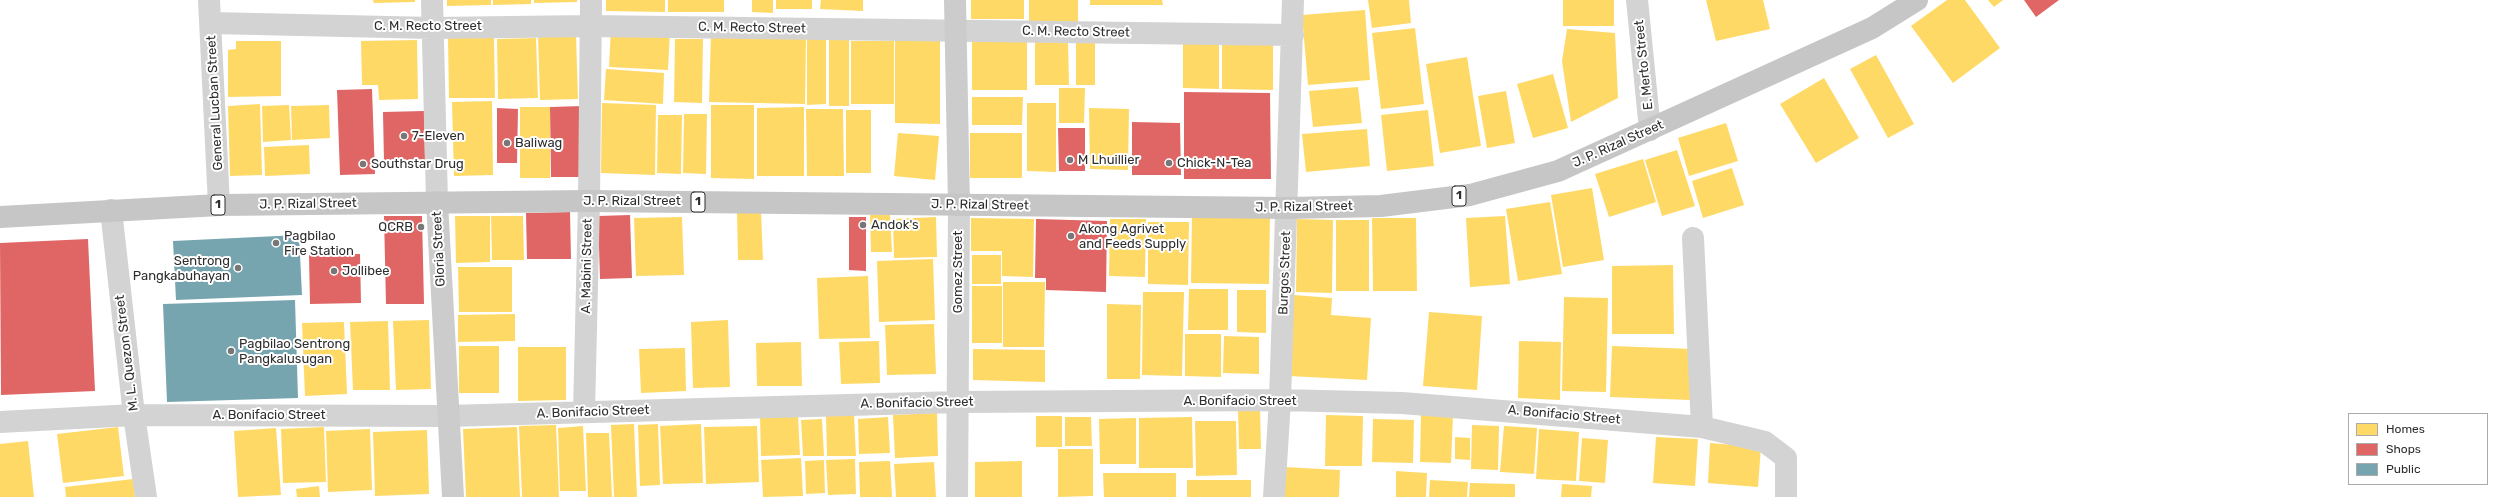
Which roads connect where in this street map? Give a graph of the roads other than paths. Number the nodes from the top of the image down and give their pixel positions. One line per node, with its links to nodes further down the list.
1 (209, 0): 8 (street, General Lucban Street)
2 (432, 0): 10 (street, Gloria Street)
3 (591, 0): 9 (street, A. Mabini Street)
4 (955, 0): 11 (street, Gomez Street)
5 (1293, 0): 12 (street, Burgos Street)
6 (1637, 0): 13 (street, E. Merto Street)
7 (1917, 0): 13 (main road, J. P. Rizal Street / 1)
8 (211, 23): 10 (street, C. M. Recto Street); 16 (street, General Lucban Street)
9 (590, 26): 10 (street, C. M. Recto Street); 11 (street, C. M. Recto Street); 14 (street, A. Mabini Street)
10 (432, 28): 15 (street, Gloria Street)
11 (955, 31): 12 (street, C. M. Recto Street); 17 (street, Gomez Street)
12 (1293, 35): 18 (street, Burgos Street)
13 (1650, 130): 18 (main road, J. P. Rizal Street / 1)
14 (589, 201): 15 (main road, J. P. Rizal Street / 1); 17 (main road, J. P. Rizal Street / 1); 24 (street, A. Mabini Street)
15 (437, 202): 16 (main road, J. P. Rizal Street / 1); 26 (street, Gloria Street)
16 (219, 205): 19 (main road, J. P. Rizal Street / 1)
17 (959, 205): 18 (main road, J. P. Rizal Street / 1); 23 (street, Gomez Street)
18 (1287, 208): 22 (street, Burgos Street)
19 (111, 210): 20 (main road, J. P. Rizal Street / 1); 25 (street, M. L. Quezon Street)
20 (0, 217)
21 (1693, 238): 28 (street)
22 (1280, 400): 23 (street, A. Bonifacio Street); 28 (street, A. Bonifacio Street); 32 (street, Burgos Street)
23 (958, 402): 24 (street, A. Bonifacio Street); 31 (street, Gomez Street)
24 (584, 412): 26 (street, A. Bonifacio Street)
25 (134, 415): 26 (street, A. Bonifacio Street); 27 (street, A. Bonifacio Street); 29 (street, M. L. Quezon Street)
26 (447, 416): 30 (street, Gloria Street)
27 (0, 422)
28 (1702, 427): 33 (street, A. Bonifacio Street)
29 (146, 497)
30 (453, 497)
31 (957, 497)
32 (1274, 497)
33 (1786, 497)

